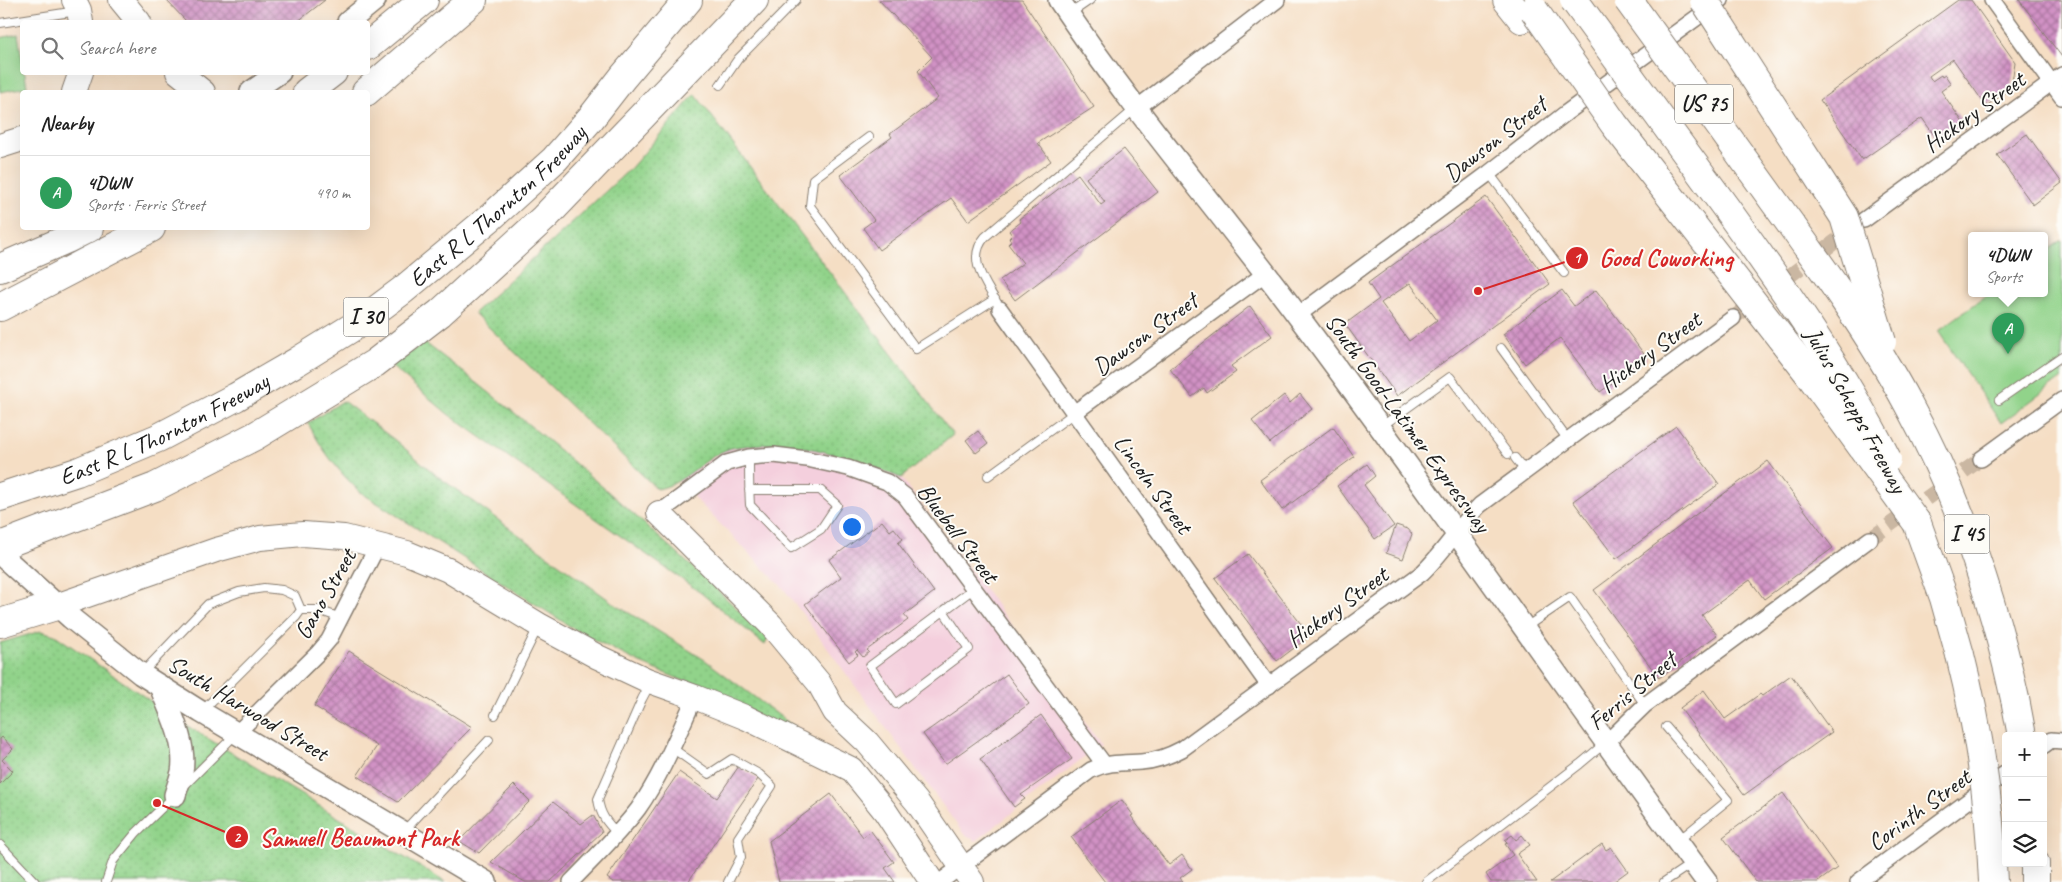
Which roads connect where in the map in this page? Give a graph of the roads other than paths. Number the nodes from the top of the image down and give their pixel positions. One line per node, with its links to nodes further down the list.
1 (121, 0): 20 (main road)
2 (375, 0): 21 (main road)
3 (424, 0): 24 (highway)
4 (473, 0): 35 (highway)
5 (681, 0): 23 (highway)
6 (688, 0): 23 (highway, East R L Thornton Freeway / I 30)
7 (754, 0): 72 (highway)
8 (796, 0): 30 (lane)
9 (1090, 0): 18 (lane)
10 (1507, 0): 38 (highway, bridge)
11 (1526, 0): 38 (highway, bridge)
12 (1574, 0): 68 (highway, Julius Schepps Freeway / I 45, bridge)
13 (1628, 0): 55 (highway, Julius Schepps Freeway / US 75, bridge)
14 (1704, 0): 55 (highway, bridge)
15 (1721, 0): 42 (street, Dawson Street)
16 (1992, 0): 29 (street)
17 (1272, 1): 37 (street)
18 (1064, 7): 37 (main road, South Good-Latimer Expressway)
19 (78, 11): 22 (lane)
20 (136, 20)
21 (350, 20)
22 (0, 23)
23 (659, 34): 66 (highway, East R L Thornton Freeway / I 30)
24 (370, 44)
25 (80, 75): 31 (main road)
26 (182, 75): 32 (main road)
27 (276, 75): 33 (main road)
28 (329, 75): 34 (highway)
29 (2057, 79): 36 (street); 43 (street, Hickory Street)
30 (720, 85)
31 (75, 90)
32 (200, 90)
33 (254, 90)
34 (310, 90)
35 (368, 90)
36 (2062, 97)
37 (1137, 108): 47 (main road, South Good-Latimer Expressway); 49 (lane)
38 (1614, 124): 68 (highway, bridge)
39 (869, 137): 49 (lane)
40 (20, 140): 41 (main road)
41 (0, 146)
42 (1489, 173): 48 (lane); 51 (street, Dawson Street)
43 (1864, 220)
44 (85, 230): 46 (highway)
45 (147, 230): 50 (highway)
46 (0, 268)
47 (1266, 273): 51 (main road, South Good-Latimer Expressway); 58 (street, Dawson Street)
48 (1564, 273)
49 (998, 304): 58 (street, Lincoln Street)
50 (3, 307)
51 (1298, 316): 59 (main road, South Good-Latimer Expressway)
52 (1733, 318): 60 (street, Hickory Street)
53 (1501, 348): 60 (lane)
54 (2062, 356): 56 (lane)
55 (1894, 379): 91 (highway, Julius Schepps Freeway / I 45, bridge)
56 (1999, 400)
57 (2062, 400): 62 (street)
58 (1074, 413): 64 (lane); 85 (street, Lincoln Street)
59 (1381, 428): 63 (lane); 69 (main road, South Good-Latimer Expressway)
60 (1568, 440): 63 (street, Hickory Street)
61 (749, 457): 65 (lane); 67 (street, Bluebell Street); 74 (street, Bluebell Street)
62 (1981, 459)
63 (1525, 471): 69 (street, Hickory Street)
64 (988, 476)
65 (749, 490): 65 (lane)
66 (0, 497)
67 (660, 513): 107 (main road)
68 (1917, 523): 120 (highway, Julius Schepps Freeway / I 45, bridge)
69 (1457, 534): 81 (main road, South Good-Latimer Expressway); 85 (street, Hickory Street)
70 (1870, 539): 87 (street, Ferris Street)
71 (378, 545): 75 (main road); 78 (street, Gano Street); 80 (main road)
72 (0, 546)
73 (0, 554): 75 (main road, South Harwood Street)
74 (973, 589): 77 (lane); 98 (street, Bluebell Street)
75 (56, 606): 79 (highway); 82 (main road, South Harwood Street)
76 (301, 610): 78 (lane); 82 (lane); 88 (lane)
77 (944, 612): 77 (lane)
78 (341, 618): 92 (street, Gano Street)
79 (0, 624)
80 (539, 625): 83 (main road); 89 (lane)
81 (1524, 628): 87 (lane); 95 (main road, South Good-Latimer Expressway)
82 (141, 674): 84 (main road, South Harwood Street)
83 (652, 681): 86 (main road); 102 (lane)
84 (160, 686): 88 (main road, South Harwood Street); 100 (main road)
85 (1269, 686): 98 (street, Hickory Street)
86 (695, 697): 97 (street); 114 (main road)
87 (1645, 705): 95 (street, Ferris Street)
88 (201, 712): 92 (main road, South Harwood Street)
89 (496, 715)
90 (1666, 727): 103 (lane)
91 (2021, 732)
92 (237, 733): 100 (lane, Gano Street); 101 (main road, South Harwood Street)
93 (488, 740): 101 (lane)
94 (2062, 741): 96 (street)
95 (1606, 743): 103 (main road, South Good-Latimer Expressway); 116 (lane, Ferris Street)
96 (2047, 743)
97 (672, 748): 102 (street); 113 (lane)
98 (1104, 764): 107 (street, Hickory Street)
99 (2002, 777): 119 (street, Corinth Street)
100 (175, 795): 110 (lane, Gano Street)
101 (403, 833): 108 (main road, South Harwood Street)
102 (618, 834): 112 (street)
103 (1677, 842): 105 (main road, South Good-Latimer Expressway)
104 (0, 845): 109 (lane)
105 (1693, 863): 117 (lane); 118 (main road, South Good-Latimer Expressway)
106 (2035, 867): 121 (highway)
107 (966, 874): 115 (street, Hickory Street)
108 (464, 876): 111 (main road, South Harwood Street)
109 (35, 882)
110 (106, 882)
111 (486, 882)
112 (571, 882)
113 (728, 882)
114 (932, 882)
115 (940, 882)
116 (1426, 882)
117 (1664, 882)
118 (1707, 882)
119 (1858, 882)
120 (1993, 882)
121 (2036, 882)

